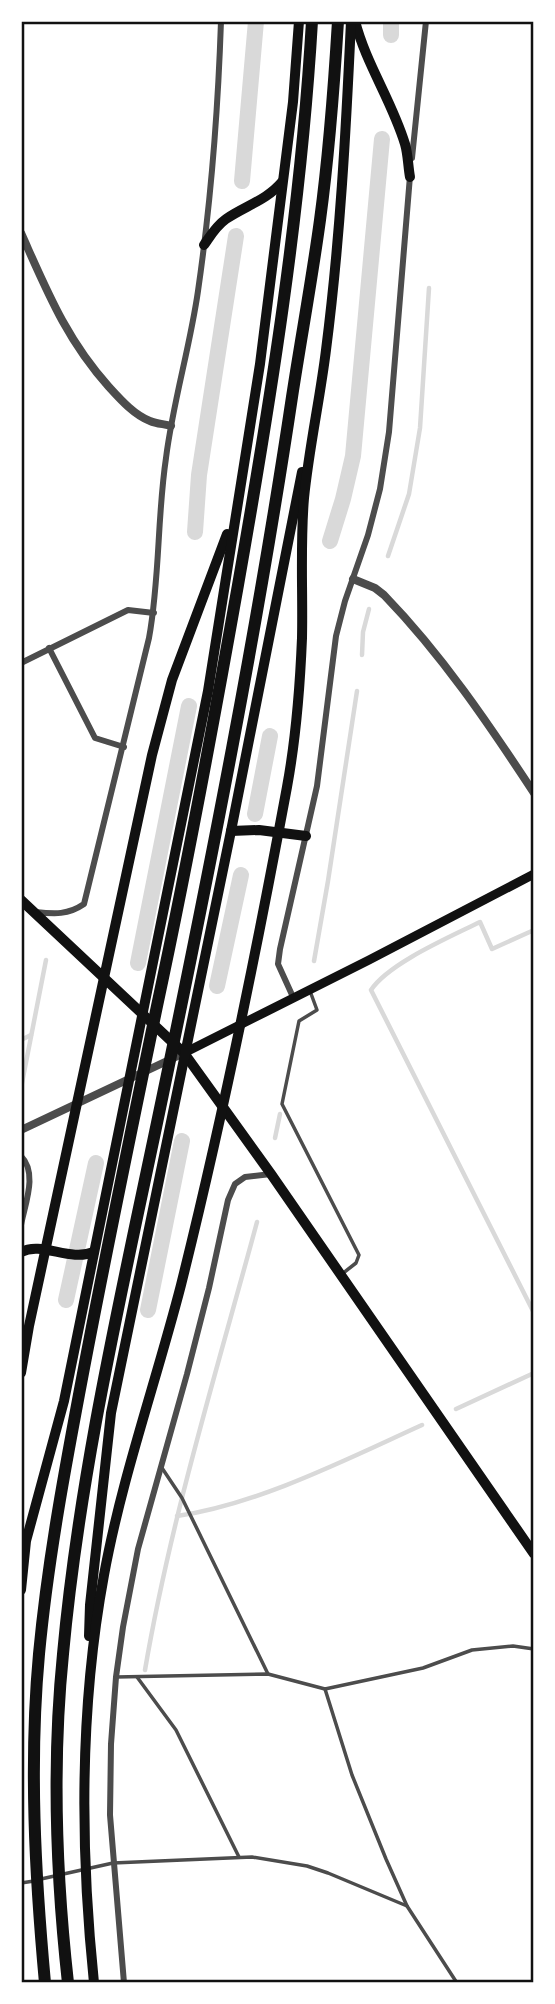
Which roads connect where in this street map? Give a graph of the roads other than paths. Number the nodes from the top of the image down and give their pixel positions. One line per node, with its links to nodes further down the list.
1 (221, 21): 10 (street)
2 (299, 21): 8 (highway)
3 (312, 21): 51 (highway)
4 (338, 21): 52 (highway)
5 (353, 21): 7 (highway); 11 (highway)
6 (426, 21): 7 (street)
7 (410, 177): 14 (street)
8 (282, 181): 10 (highway); 13 (highway)
9 (21, 233): 12 (street)
10 (204, 245): 12 (street)
11 (320, 391): 20 (highway); 46 (highway)
12 (171, 426): 15 (street)
13 (234, 513): 27 (highway); 37 (highway)
14 (353, 579): 19 (street); 21 (street)
15 (154, 613): 16 (street); 18 (street)
16 (49, 648): 17 (street); 18 (street)
17 (21, 663)
18 (124, 747): 24 (street)
19 (534, 793)
20 (231, 831): 21 (highway); 28 (highway)
21 (306, 836): 26 (street)
22 (534, 874): 25 (main road)
23 (21, 900): 24 (main road)
24 (33, 911): 27 (main road)
25 (309, 989): 26 (main road); 36 (lane)
26 (293, 997): 28 (main road)
27 (142, 1012): 28 (main road); 29 (highway)
28 (184, 1053): 29 (street); 32 (main road); 46 (highway)
29 (128, 1080): 30 (street); 35 (highway)
30 (21, 1130)
31 (21, 1156): 33 (street)
32 (271, 1174): 36 (main road); 38 (street)
33 (21, 1225)
34 (21, 1252): 35 (highway)
35 (94, 1252): 40 (highway)
36 (341, 1275): 39 (main road)
37 (21, 1373)
38 (160, 1465): 42 (lane); 43 (street)
39 (534, 1554)
40 (21, 1590)
41 (534, 1649): 45 (lane)
42 (268, 1674): 44 (lane); 45 (lane)
43 (116, 1677): 44 (lane); 48 (street)
44 (137, 1677): 47 (lane)
45 (325, 1689): 50 (lane)
46 (87, 1700): 53 (highway)
47 (239, 1857): 48 (lane); 50 (lane)
48 (113, 1863): 49 (lane); 54 (street)
49 (21, 1883)
50 (407, 1906): 55 (lane)
51 (45, 1983)
52 (68, 1983)
53 (94, 1983)
54 (124, 1983)
55 (457, 1983)

